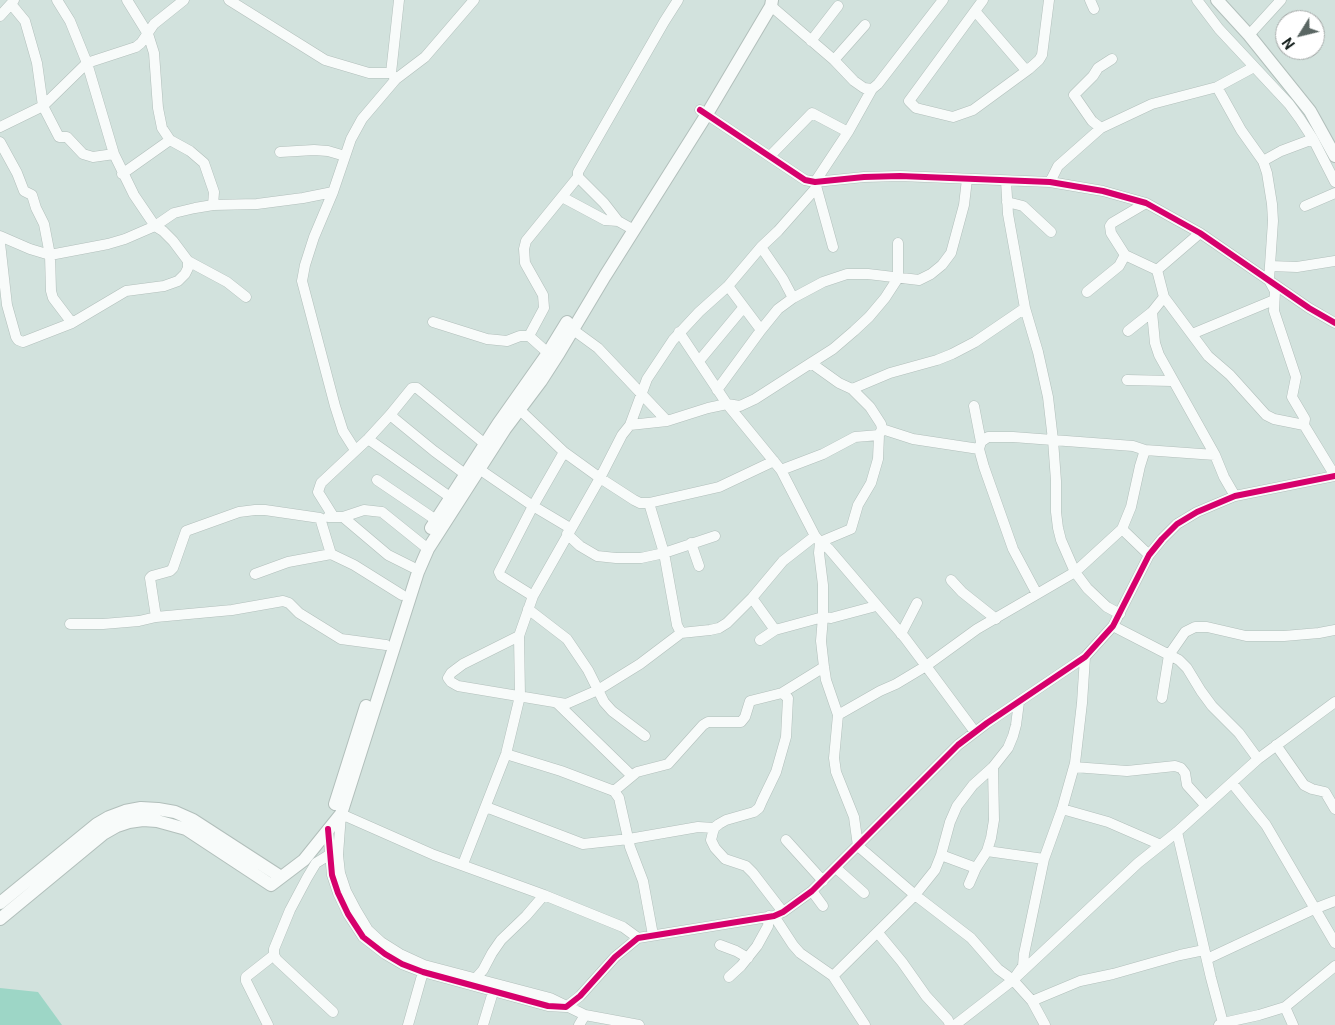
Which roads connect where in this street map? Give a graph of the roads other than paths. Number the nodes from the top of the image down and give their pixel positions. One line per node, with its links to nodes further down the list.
1 (57, 0): 25 (street)
2 (127, 0): 20 (street)
3 (184, 0): 20 (street)
4 (229, 0): 28 (street)
5 (399, 0): 28 (street)
6 (474, 0): 28 (street)
7 (678, 0): 46 (street)
8 (943, 0): 30 (street)
9 (982, 0): 17 (street)
10 (1049, 0): 27 (street)
11 (1197, 0): 26 (street)
12 (1217, 0): 21 (main road)
13 (1280, 0): 21 (street)
14 (13, 2): 18 (street); 31 (street)
15 (769, 2): 22 (street); 32 (main road)
16 (838, 6): 22 (street)
17 (975, 11): 27 (street); 27 (street)
18 (0, 16)
19 (865, 25): 24 (street)
20 (148, 34): 25 (street); 37 (street)
21 (1250, 35): 43 (main road)
22 (811, 41): 24 (street)
23 (1112, 59): 34 (street)
24 (834, 60): 30 (street)
25 (87, 63): 31 (street); 40 (street)
26 (1254, 67): 29 (street); 36 (street)
27 (1029, 69)
28 (393, 76): 41 (street)
29 (1217, 87): 34 (street); 44 (street)
30 (872, 89): 35 (street)
31 (43, 106): 33 (street); 40 (street)
32 (704, 112): 42 (street); 59 (main road)
33 (0, 127)
34 (1101, 128): 49 (street)
35 (848, 132): 42 (street); 51 (street)
36 (1313, 139): 44 (street); 50 (street)
37 (170, 140): 45 (street); 57 (street)
38 (0, 142): 68 (street)
39 (280, 152): 41 (street)
40 (114, 154): 45 (street)
41 (345, 156): 52 (street)
42 (770, 156): 51 (street)
43 (1335, 156)
44 (1263, 161): 72 (street)
45 (122, 174): 60 (street)
46 (578, 177): 54 (street); 59 (street)
47 (967, 179): 48 (street); 51 (street); 74 (street)
48 (1006, 181): 49 (street); 55 (street)
49 (1050, 182): 56 (street)
50 (1335, 182)
51 (816, 185): 66 (street); 67 (street)
52 (333, 192): 57 (street); 115 (street)
53 (1335, 193): 58 (street)
54 (562, 197): 59 (street); 94 (street)
55 (1007, 202): 61 (street); 84 (street)
56 (1146, 203): 62 (street); 69 (street)
57 (213, 205): 60 (street)
58 (1304, 206)
59 (626, 225): 89 (main road); 95 (main road)
60 (155, 226): 68 (street); 70 (street)
61 (1052, 232)
62 (1200, 233): 73 (street); 75 (street)
63 (0, 236): 68 (street)
64 (0, 243): 82 (street)
65 (898, 244): 74 (street)
66 (761, 247): 76 (street); 80 (street)
67 (833, 247)
68 (50, 255): 87 (street)
69 (1125, 255): 73 (street); 77 (street)
70 (188, 261): 78 (street); 87 (street)
71 (1335, 261): 72 (street)
72 (1270, 266): 75 (street)
73 (1157, 270): 79 (street)
74 (898, 278): 80 (street); 97 (street)
75 (1269, 280): 81 (street); 88 (street)
76 (728, 286): 83 (street); 91 (street)
77 (1087, 292)
78 (246, 297)
79 (1164, 297): 85 (street); 93 (street)
80 (793, 298): 90 (street)
81 (1274, 300): 93 (street); 108 (street)
82 (4, 306): 87 (street)
83 (743, 308): 90 (street); 96 (street)
84 (1025, 308): 100 (street); 112 (street)
85 (1152, 312): 92 (street); 99 (street)
86 (433, 322): 94 (street)
87 (72, 323)
88 (1335, 323)
89 (572, 328): 102 (street); 105 (main road)
90 (761, 330): 101 (street)
91 (679, 332): 96 (street); 102 (street)
92 (1128, 332)
93 (1192, 334): 108 (street)
94 (529, 336): 95 (street)
95 (548, 353): 113 (main road)
96 (699, 361): 101 (street)
97 (811, 363): 100 (street); 103 (street)
98 (1126, 380): 99 (street)
99 (1172, 381): 118 (street)
100 (852, 389): 110 (street)
101 (717, 390): 103 (street)
102 (642, 395): 107 (street); 109 (street)
103 (727, 404): 107 (street); 119 (street)
104 (974, 406): 114 (street)
105 (520, 410): 117 (street); 120 (main road)
106 (390, 416): 111 (street); 113 (street); 122 (street)
107 (667, 421): 109 (street)
108 (1304, 425): 123 (street)
109 (630, 426): 124 (street)
110 (880, 432): 114 (street); 121 (street); 136 (street)
111 (368, 439): 115 (street); 127 (street)
112 (1054, 440): 114 (street); 116 (street); 144 (street)
113 (485, 444): 122 (main road)
114 (980, 446): 147 (street)
115 (355, 450): 130 (street)
116 (1146, 450): 118 (street); 133 (street)
117 (564, 452): 124 (street); 129 (street)
118 (1215, 456): 126 (street)
119 (774, 461): 121 (street); 128 (street)
120 (479, 469): 129 (street); 138 (main road)
121 (781, 470): 136 (street)
122 (465, 474): 127 (main road)
123 (1335, 476): 126 (street)
124 (600, 478): 128 (street); 134 (street)
125 (378, 480): 132 (street)
126 (1235, 496): 141 (street)
127 (450, 497): 132 (main road)
128 (649, 504): 139 (street)
129 (534, 506): 134 (street); 149 (street)
130 (338, 516): 131 (street); 138 (street); 143 (street)
131 (320, 518): 140 (street); 155 (street)
132 (436, 520): 138 (main road)
133 (1122, 529): 141 (street); 144 (street)
134 (569, 531): 139 (street); 149 (street)
135 (715, 536): 137 (street)
136 (817, 539): 150 (street); 152 (street); 156 (street)
137 (691, 543): 139 (street); 142 (street)
138 (425, 546): 143 (main road); 193 (main road)
139 (664, 553): 162 (street)
140 (331, 554): 145 (street); 148 (street)
141 (1149, 555): 154 (street)
142 (699, 566)
143 (412, 568): 148 (main road)
144 (1075, 572): 147 (street); 154 (street)
145 (255, 574)
146 (951, 580): 157 (street)
147 (1037, 594): 157 (street)
148 (402, 595): 166 (main road)
149 (533, 596): 153 (street)
150 (752, 598): 160 (street); 162 (street)
151 (917, 604): 163 (street)
152 (876, 606): 156 (street); 163 (street)
153 (528, 609): 164 (street); 171 (street)
154 (1120, 614): 159 (street)
155 (156, 617): 158 (street); 166 (street)
156 (823, 618): 160 (street); 170 (street)
157 (996, 619): 169 (street)
158 (70, 624)
159 (1113, 626): 167 (street); 168 (street)
160 (775, 630): 165 (street)
161 (1335, 630): 167 (street)
162 (681, 633): 171 (street)
163 (901, 634): 169 (street)
164 (518, 636): 173 (street); 173 (street)
165 (760, 640)
166 (386, 645): 195 (main road)
167 (1169, 655): 174 (street); 183 (street)
168 (1085, 657): 175 (street); 184 (street)
169 (926, 666): 178 (street); 179 (street)
170 (824, 667): 172 (street); 178 (street)
171 (598, 690): 177 (street); 180 (street)
172 (782, 694): 186 (street); 194 (street)
173 (520, 696): 177 (street); 182 (street)
174 (1162, 698)
175 (1019, 702): 179 (street); 185 (street)
176 (1335, 703): 181 (street)
177 (557, 704): 186 (street)
178 (838, 715): 200 (street)
179 (975, 732): 200 (street)
180 (645, 736)
181 (1276, 745): 183 (street); 192 (street)
182 (506, 754): 188 (street); 190 (street)
183 (1258, 759): 187 (street)
184 (1074, 767): 189 (street); 191 (street)
185 (994, 768): 201 (street); 202 (street)
186 (632, 775): 188 (street)
187 (1232, 783): 189 (street); 218 (street)
188 (614, 791): 197 (street)
189 (1206, 806): 196 (street)
190 (486, 807): 197 (street); 205 (street)
191 (1062, 809): 199 (street); 204 (street)
192 (1335, 809)
193 (341, 814): 195 (main road); 205 (street); 230 (street)
194 (714, 828): 197 (street); 219 (street)
195 (328, 829): 203 (street); 208 (main road)
196 (1177, 832): 199 (street); 226 (street)
197 (630, 839): 222 (street)
198 (786, 840): 209 (street)
199 (1161, 845): 234 (street)
200 (858, 846): 206 (street); 214 (street)
201 (987, 851): 204 (street); 207 (street)
202 (941, 855): 207 (street); 214 (street)
203 (329, 856): 227 (street); 230 (street)
204 (1044, 859): 234 (street)
205 (463, 864): 213 (street)
206 (836, 868): 209 (street); 212 (street)
207 (976, 868): 210 (street)
208 (276, 881): 216 (main road); 220 (main road)
209 (823, 881): 211 (street)
210 (969, 884)
211 (812, 891): 217 (street); 219 (street)
212 (864, 893)
213 (544, 894): 223 (street); 233 (street)
214 (915, 895): 221 (street); 234 (street)
215 (1335, 900): 218 (street)
216 (0, 903)
217 (823, 906)
218 (1314, 909): 224 (street); 226 (street)
219 (776, 915): 222 (street); 228 (street); 231 (street)
220 (0, 919)
221 (878, 933): 231 (street); 248 (street)
222 (653, 935): 223 (street)
223 (638, 938): 237 (street)
224 (1335, 943)
225 (720, 945): 228 (street)
226 (1206, 954): 236 (street); 241 (street)
227 (274, 955): 239 (street); 242 (street)
228 (748, 958): 232 (street)
229 (1335, 966): 238 (street)
230 (431, 972): 233 (street); 235 (street); 243 (street)
231 (833, 976): 247 (street)
232 (729, 977)
233 (476, 978): 237 (street)
234 (1013, 980): 236 (street); 249 (street)
235 (493, 992): 237 (street); 244 (street)
236 (1032, 1001): 250 (street)
237 (566, 1007): 240 (street)
238 (1285, 1007): 241 (street); 251 (street)
239 (333, 1012)
240 (585, 1015): 245 (street); 246 (street)
241 (1221, 1024)
242 (268, 1025)
243 (408, 1025)
244 (483, 1025)
245 (579, 1025)
246 (639, 1025)
247 (865, 1025)
248 (950, 1025)
249 (955, 1025)
250 (1045, 1025)
251 (1293, 1025)

